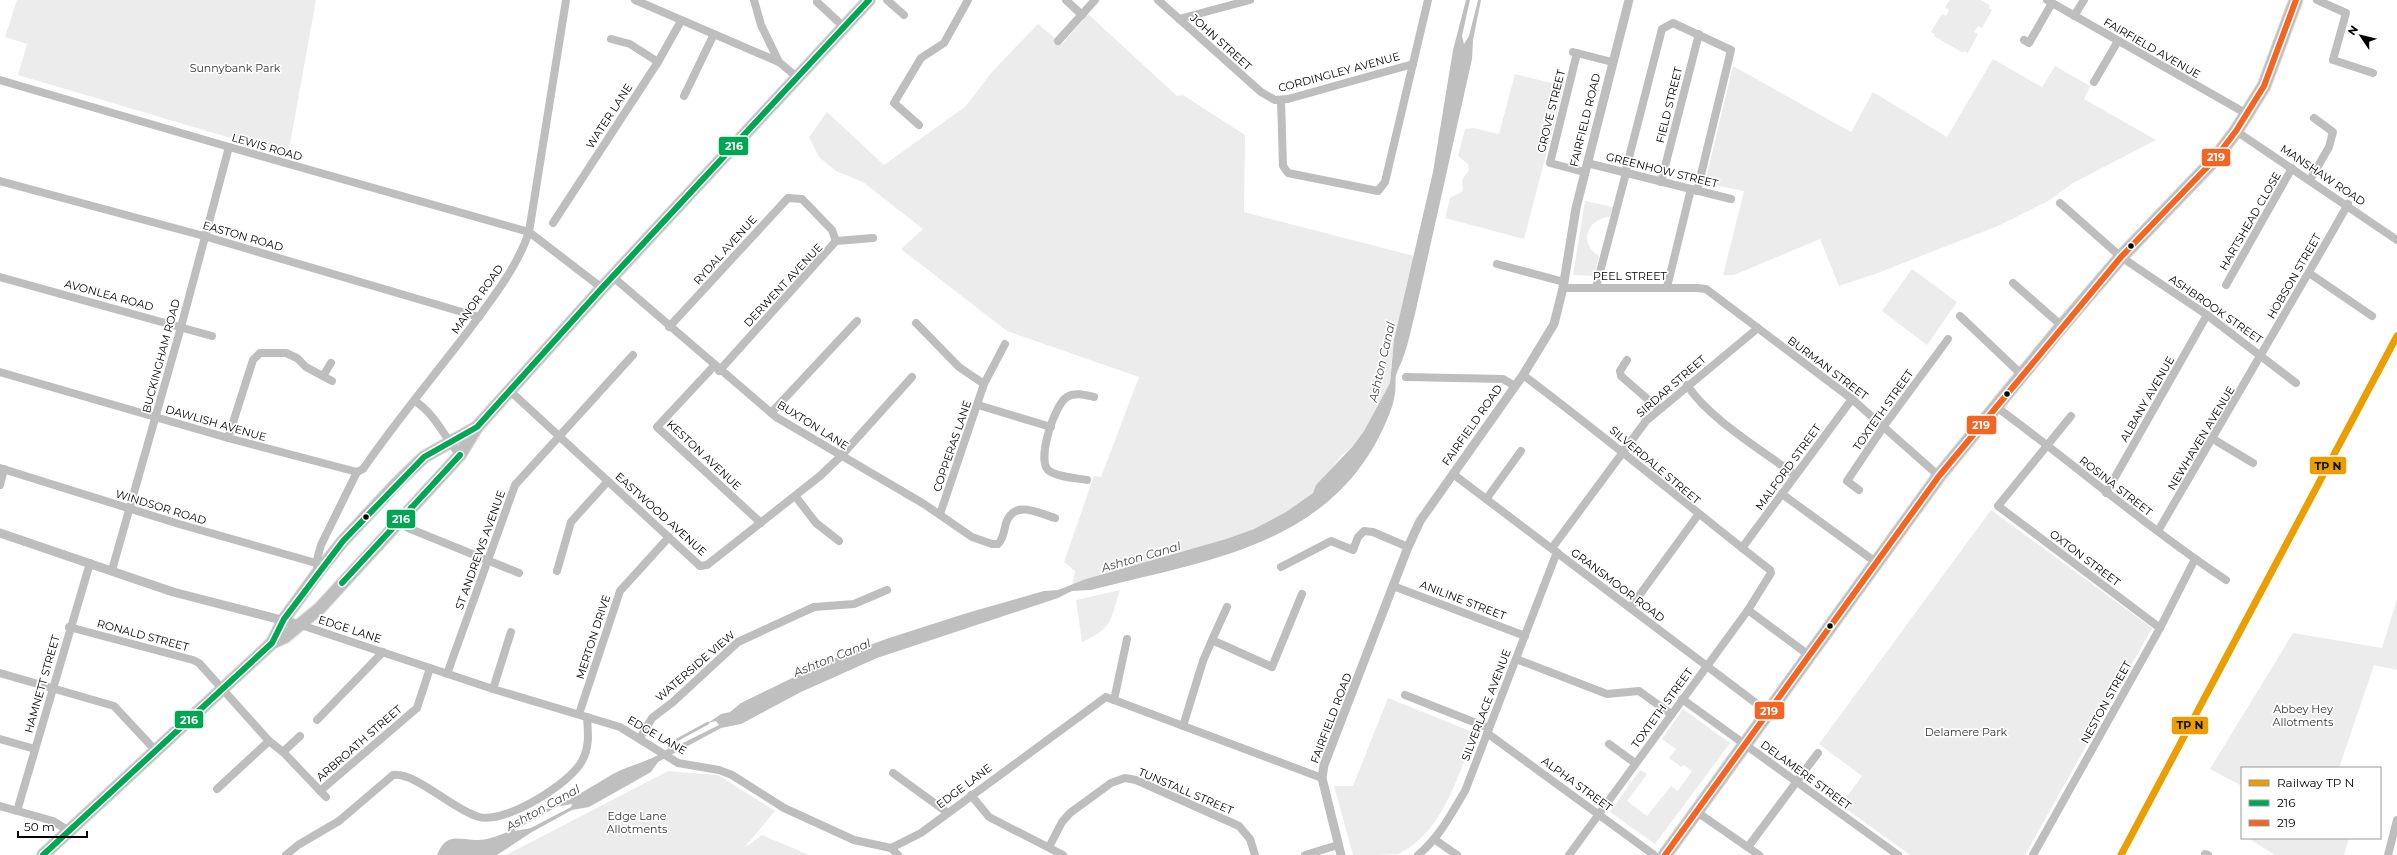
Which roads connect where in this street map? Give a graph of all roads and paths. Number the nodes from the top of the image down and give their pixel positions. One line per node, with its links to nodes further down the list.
1 (566, 0): 57 (street, MANOR ROAD)
2 (754, 0): 31 (street)
3 (869, 0): 23 (main road)
4 (887, 0): 19 (street)
5 (968, 0): 43 (street)
6 (1066, 0): 18 (street)
7 (1095, 0): 18 (street)
8 (1158, 0): 21 (street, JOHN STREET)
9 (1250, 0): 21 (street)
10 (1428, 0): 33 (street)
11 (1629, 0): 32 (street, FAIRFIELD ROAD)
12 (2084, 0): 20 (street)
13 (2296, 0): 41 (highway)
14 (2317, 0): 34 (street)
15 (639, 1): 22 (street)
16 (2050, 1): 20 (street, FAIRFIELD AVENUE); 27 (street)
17 (817, 2): 23 (street)
18 (1082, 14): 28 (street)
19 (904, 15)
20 (2074, 16): 29 (street, FAIRFIELD AVENUE)
21 (1179, 19): 39 (street, JOHN STREET)
22 (681, 20): 24 (street); 30 (street, WATER LANE)
23 (844, 27): 35 (main road)
24 (714, 34): 31 (street); 38 (street)
25 (1699, 34): 48 (street); 51 (street, FIELD STREET); 52 (street)
26 (611, 39): 30 (street)
27 (2024, 40)
28 (1058, 41)
29 (2118, 41): 37 (street); 41 (street, FAIRFIELD AVENUE)
30 (658, 62): 56 (street, WATER LANE)
31 (779, 62): 35 (street)
32 (1612, 62): 46 (street, FAIRFIELD ROAD); 46 (street, GROVE STREET)
33 (1413, 64): 40 (street, CORDINGLEY AVENUE); 40 (street)
34 (2373, 73)
35 (798, 78): 66 (main road)
36 (0, 80): 45 (street, LEWIS ROAD)
37 (2094, 82)
38 (684, 96)
39 (1271, 99): 40 (street, CORDINGLEY AVENUE)
40 (1281, 100)
41 (2247, 114): 44 (highway)
42 (2314, 118): 49 (street)
43 (919, 125)
44 (2236, 131): 47 (street, MANSHAW ROAD); 62 (highway)
45 (229, 147): 57 (street, LEWIS ROAD); 58 (street, BUCKINGHAM ROAD)
46 (1585, 167): 48 (street, GREENHOW STREET); 68 (street, FAIRFIELD ROAD)
47 (2292, 168): 49 (street, MANSHAW ROAD); 69 (street, HARTSHEAD CLOSE)
48 (1625, 173): 51 (street, GREENHOW STREET); 70 (street)
49 (2310, 180): 55 (street, MANSHAW ROAD)
50 (0, 181): 58 (street, EASTON ROAD)
51 (1661, 182): 52 (street, GREENHOW STREET)
52 (1694, 190): 53 (street, GREENHOW STREET); 71 (street)
53 (1732, 199)
54 (2060, 203): 62 (street, ASHBROOK STREET)
55 (2348, 204): 60 (street, MANSHAW ROAD); 64 (street, HOBSON STREET)
56 (553, 223)
57 (529, 232): 72 (street); 77 (street, MANOR ROAD)
58 (204, 236): 77 (street, EASTON ROAD); 81 (street, BUCKINGHAM ROAD)
59 (873, 238): 61 (street, DERWENT AVENUE)
60 (2397, 240)
61 (836, 241): 82 (street, RYDAL AVENUE); 91 (street, DERWENT AVENUE)
62 (2121, 257): 74 (street, ASHBROOK STREET); 80 (highway)
63 (1497, 264): 68 (street, PEEL STREET)
64 (2309, 273): 76 (street); 87 (street, HOBSON STREET)
65 (0, 277): 81 (street, AVONLEA ROAD)
66 (613, 277): 72 (main road); 82 (street, BUXTON LANE)
67 (2013, 283): 80 (street)
68 (1564, 285): 70 (street, PEEL STREET); 94 (street, FAIRFIELD ROAD)
69 (2226, 285)
70 (1596, 287): 71 (street, PEEL STREET)
71 (1666, 287): 73 (street, PEEL STREET)
72 (602, 288): 103 (main road)
73 (1697, 288): 83 (street, BURMAN STREET)
74 (2207, 315): 87 (street, ASHBROOK STREET); 135 (street, ALBANY AVENUE)
75 (1960, 316): 93 (street)
76 (2372, 316)
77 (479, 317): 106 (street, MANOR ROAD)
78 (857, 321): 110 (street)
79 (916, 324): 100 (street)
80 (2062, 326): 93 (highway)
81 (181, 327): 84 (street, AVONLEA ROAD); 112 (street, BUCKINGHAM ROAD)
82 (669, 327): 91 (street, BUXTON LANE)
83 (1758, 328): 101 (street, SIRDAR STREET); 105 (street, BURMAN STREET)
84 (212, 336)
85 (1948, 339): 113 (street, TOXTETH STREET)
86 (1005, 344): 100 (street, COPPERAS LANE)
87 (2262, 355): 99 (street, ASHBROOK STREET); 118 (street, NEWHAVEN AVENUE)
88 (632, 356): 116 (street, ST ANDREWS AVENUE)
89 (1627, 360): 109 (street)
90 (331, 364): 95 (street)
91 (717, 368): 110 (street, BUXTON LANE); 143 (street, KESTON AVENUE)
92 (0, 372): 112 (street, DAWLISH AVENUE)
93 (2021, 374): 108 (highway)
94 (1523, 375): 102 (street, FAIRFIELD ROAD); 122 (street, SILVERDALE STREET)
95 (323, 376): 98 (street); 117 (street)
96 (912, 377): 124 (street, EASTWOOD AVENUE)
97 (1406, 377): 102 (street)
98 (332, 381)
99 (2296, 383)
100 (984, 384): 107 (street, COPPERAS LANE)
101 (1687, 385): 109 (street, SIRDAR STREET); 129 (street)
102 (1514, 386): 128 (street, FAIRFIELD ROAD)
103 (510, 391): 114 (main road); 116 (street, EASTWOOD AVENUE)
104 (1094, 397): 115 (street)
105 (1852, 399): 113 (street, BURMAN STREET); 129 (street, MALFORD STREET)
106 (415, 401): 119 (street); 127 (street, MANOR ROAD)
107 (978, 405): 115 (street); 140 (street, COPPERAS LANE)
108 (1995, 406): 120 (street, ROSINA STREET); 130 (highway)
109 (1659, 409): 122 (street, SIRDAR STREET)
110 (771, 413): 124 (street, BUXTON LANE)
111 (2071, 416): 120 (street)
112 (155, 417): 117 (street, DAWLISH AVENUE); 139 (street, BUCKINGHAM ROAD)
113 (1884, 426): 130 (street, BURMAN STREET); 134 (street, TOXTETH STREET)
114 (477, 427): 119 (main road); 123 (main road)
115 (1051, 428): 131 (street)
116 (559, 435): 132 (street, EASTWOOD AVENUE); 152 (street, ST ANDREWS AVENUE)
117 (228, 438): 127 (street, DAWLISH AVENUE)
118 (2213, 439): 125 (street); 145 (street, NEWHAVEN AVENUE)
119 (449, 443): 123 (street); 156 (main road)
120 (2047, 444): 135 (street, ROSINA STREET); 172 (street, OXTON STREET)
121 (1521, 451): 138 (street)
122 (1622, 452): 141 (street, SILVERDALE STREET); 151 (street, SIRDAR STREET)
123 (460, 455): 170 (main road)
124 (841, 456): 137 (street, EASTWOOD AVENUE); 140 (street, BUXTON LANE)
125 (2253, 463)
126 (2, 469): 133 (street); 139 (street, WINDSOR ROAD)
127 (358, 472): 156 (street, MANOR ROAD)
128 (1453, 474): 138 (street, GRANSMOOR ROAD); 149 (street, FAIRFIELD ROAD)
129 (1795, 475): 136 (street, MALFORD STREET)
130 (1939, 476): 155 (highway)
131 (1087, 480)
132 (608, 481): 147 (street, EASTWOOD AVENUE); 159 (street)
133 (0, 485)
134 (1860, 490)
135 (2106, 493): 145 (street, ROSINA STREET)
136 (1782, 494): 150 (street, MALFORD STREET); 155 (street)
137 (796, 497): 143 (street, EASTWOOD AVENUE); 148 (street)
138 (1487, 498): 151 (street, GRANSMOOR ROAD)
139 (129, 509): 156 (street, WINDSOR ROAD); 158 (street, BUCKINGHAM ROAD)
140 (940, 514): 142 (street, BUXTON LANE)
141 (1698, 515): 150 (street, SILVERDALE STREET); 167 (street)
142 (1055, 518)
143 (761, 523): 147 (street, EASTWOOD AVENUE)
144 (408, 528): 152 (street)
145 (2158, 531): 153 (street, ROSINA STREET)
146 (0, 533): 154 (street, EDGE LANE)
147 (669, 537): 192 (street, MERTON DRIVE)
148 (839, 542)
149 (1408, 547): 157 (street); 163 (street, FAIRFIELD ROAD)
150 (1742, 548): 161 (street, SILVERDALE STREET)
151 (1555, 550): 167 (street, GRANSMOOR ROAD); 174 (street, SILVERLACE AVENUE)
152 (487, 559): 160 (street); 184 (street, ST ANDREWS AVENUE)
153 (2195, 559): 162 (street, ROSINA STREET); 172 (street, NESTON STREET)
154 (90, 563): 158 (street, EDGE LANE); 171 (street, HAMNETT STREET)
155 (1877, 563): 179 (highway)
156 (318, 567): 169 (main road)
157 (1281, 567)
158 (112, 570): 169 (street, EDGE LANE)
159 (557, 571)
160 (519, 573)
161 (1772, 573): 168 (street, TOXTETH STREET)
162 (2226, 580)
163 (1393, 586): 174 (street, ANILINE STREET); 210 (street, FAIRFIELD ROAD)
164 (888, 590): 199 (street, WATERSIDE VIEW)
165 (1302, 594): 176 (street)
166 (1227, 607): 176 (street)
167 (1630, 608): 181 (street, GRANSMOOR ROAD)
168 (1748, 610): 179 (street); 181 (street, TOXTETH STREET)
169 (284, 619): 170 (street, EDGE LANE); 177 (main road)
170 (301, 625): 177 (main road); 178 (street, EDGE LANE)
171 (69, 627): 185 (street, HAMNETT STREET); 187 (street, RONALD STREET)
172 (2160, 628): 241 (street, NESTON STREET)
173 (511, 632): 186 (street)
174 (1525, 636): 180 (street, SILVERLACE AVENUE)
175 (1127, 639): 190 (street)
176 (1212, 640): 196 (street)
177 (272, 643): 187 (main road)
178 (383, 652): 182 (street, EDGE LANE); 195 (street)
179 (1810, 656): 191 (highway)
180 (1516, 659): 193 (street); 197 (street, SILVERLACE AVENUE)
181 (1706, 666): 189 (street, TOXTETH STREET); 191 (street, GRANSMOOR ROAD)
182 (430, 668): 184 (street, EDGE LANE); 213 (street, ARBROATH STREET)
183 (0, 673): 185 (street)
184 (447, 674): 186 (street, EDGE LANE)
185 (52, 688): 204 (street, HAMNETT STREET); 205 (street)
186 (493, 689): 192 (street, EDGE LANE)
187 (223, 690): 201 (street, RONALD STREET); 205 (main road)
188 (1406, 695): 197 (street, ALPHA STREET)
189 (1682, 699): 193 (street, TOXTETH STREET); 203 (street, DELAMERE STREET)
190 (1114, 700): 196 (street); 214 (street, EDGE LANE)
191 (1769, 713): 203 (highway)
192 (579, 714): 194 (street, EDGE LANE)
193 (1671, 714): 208 (street, TOXTETH STREET)
194 (587, 717): 199 (street, EDGE LANE); 228 (street)
195 (317, 720)
196 (1183, 726): 210 (street)
197 (1488, 730): 219 (street, ALPHA STREET); 222 (street, SILVERLACE AVENUE)
198 (300, 736): 206 (street)
199 (640, 738): 226 (street, EDGE LANE)
200 (0, 739): 204 (street)
201 (269, 741): 206 (street, RONALD STREET); 212 (street)
202 (1609, 744): 208 (street)
203 (1746, 745): 211 (street, DELAMERE STREET); 217 (highway)
204 (35, 748): 216 (street, HAMNETT STREET)
205 (156, 751): 221 (main road)
206 (283, 752): 213 (street, RONALD STREET)
207 (1818, 753): 211 (street)
208 (1636, 763): 219 (street, TOXTETH STREET)
209 (893, 773): 218 (street)
210 (1322, 778): 223 (street, FAIRFIELD ROAD)
211 (1797, 782): 225 (street); 240 (street, DELAMERE STREET)
212 (216, 788)
213 (323, 794)
214 (971, 795): 218 (street, EDGE LANE); 224 (street)
215 (0, 806): 216 (street)
216 (17, 811): 221 (street)
217 (1697, 812): 225 (street); 238 (highway)
218 (948, 813): 226 (street, EDGE LANE)
219 (1599, 813): 236 (street, TOXTETH STREET); 237 (street, ALPHA STREET)
220 (2397, 820): 242 (street)
221 (69, 831): 227 (main road)
222 (1434, 839): 234 (street, SILVERLACE AVENUE); 235 (street)
223 (1338, 845): 232 (street); 233 (street, FAIRFIELD ROAD)
224 (1049, 847): 230 (street); 231 (street, TUNSTALL STREET)
225 (1748, 847): 239 (street)
226 (891, 848): 229 (street)
227 (43, 855)
228 (286, 855)
229 (898, 855)
230 (1063, 855)
231 (1255, 855)
232 (1305, 855)
233 (1341, 855)
234 (1418, 855)
235 (1457, 855)
236 (1569, 855)
237 (1654, 855)
238 (1665, 855)
239 (1759, 855)
240 (1898, 855)
241 (2033, 855)
242 (2388, 855)

